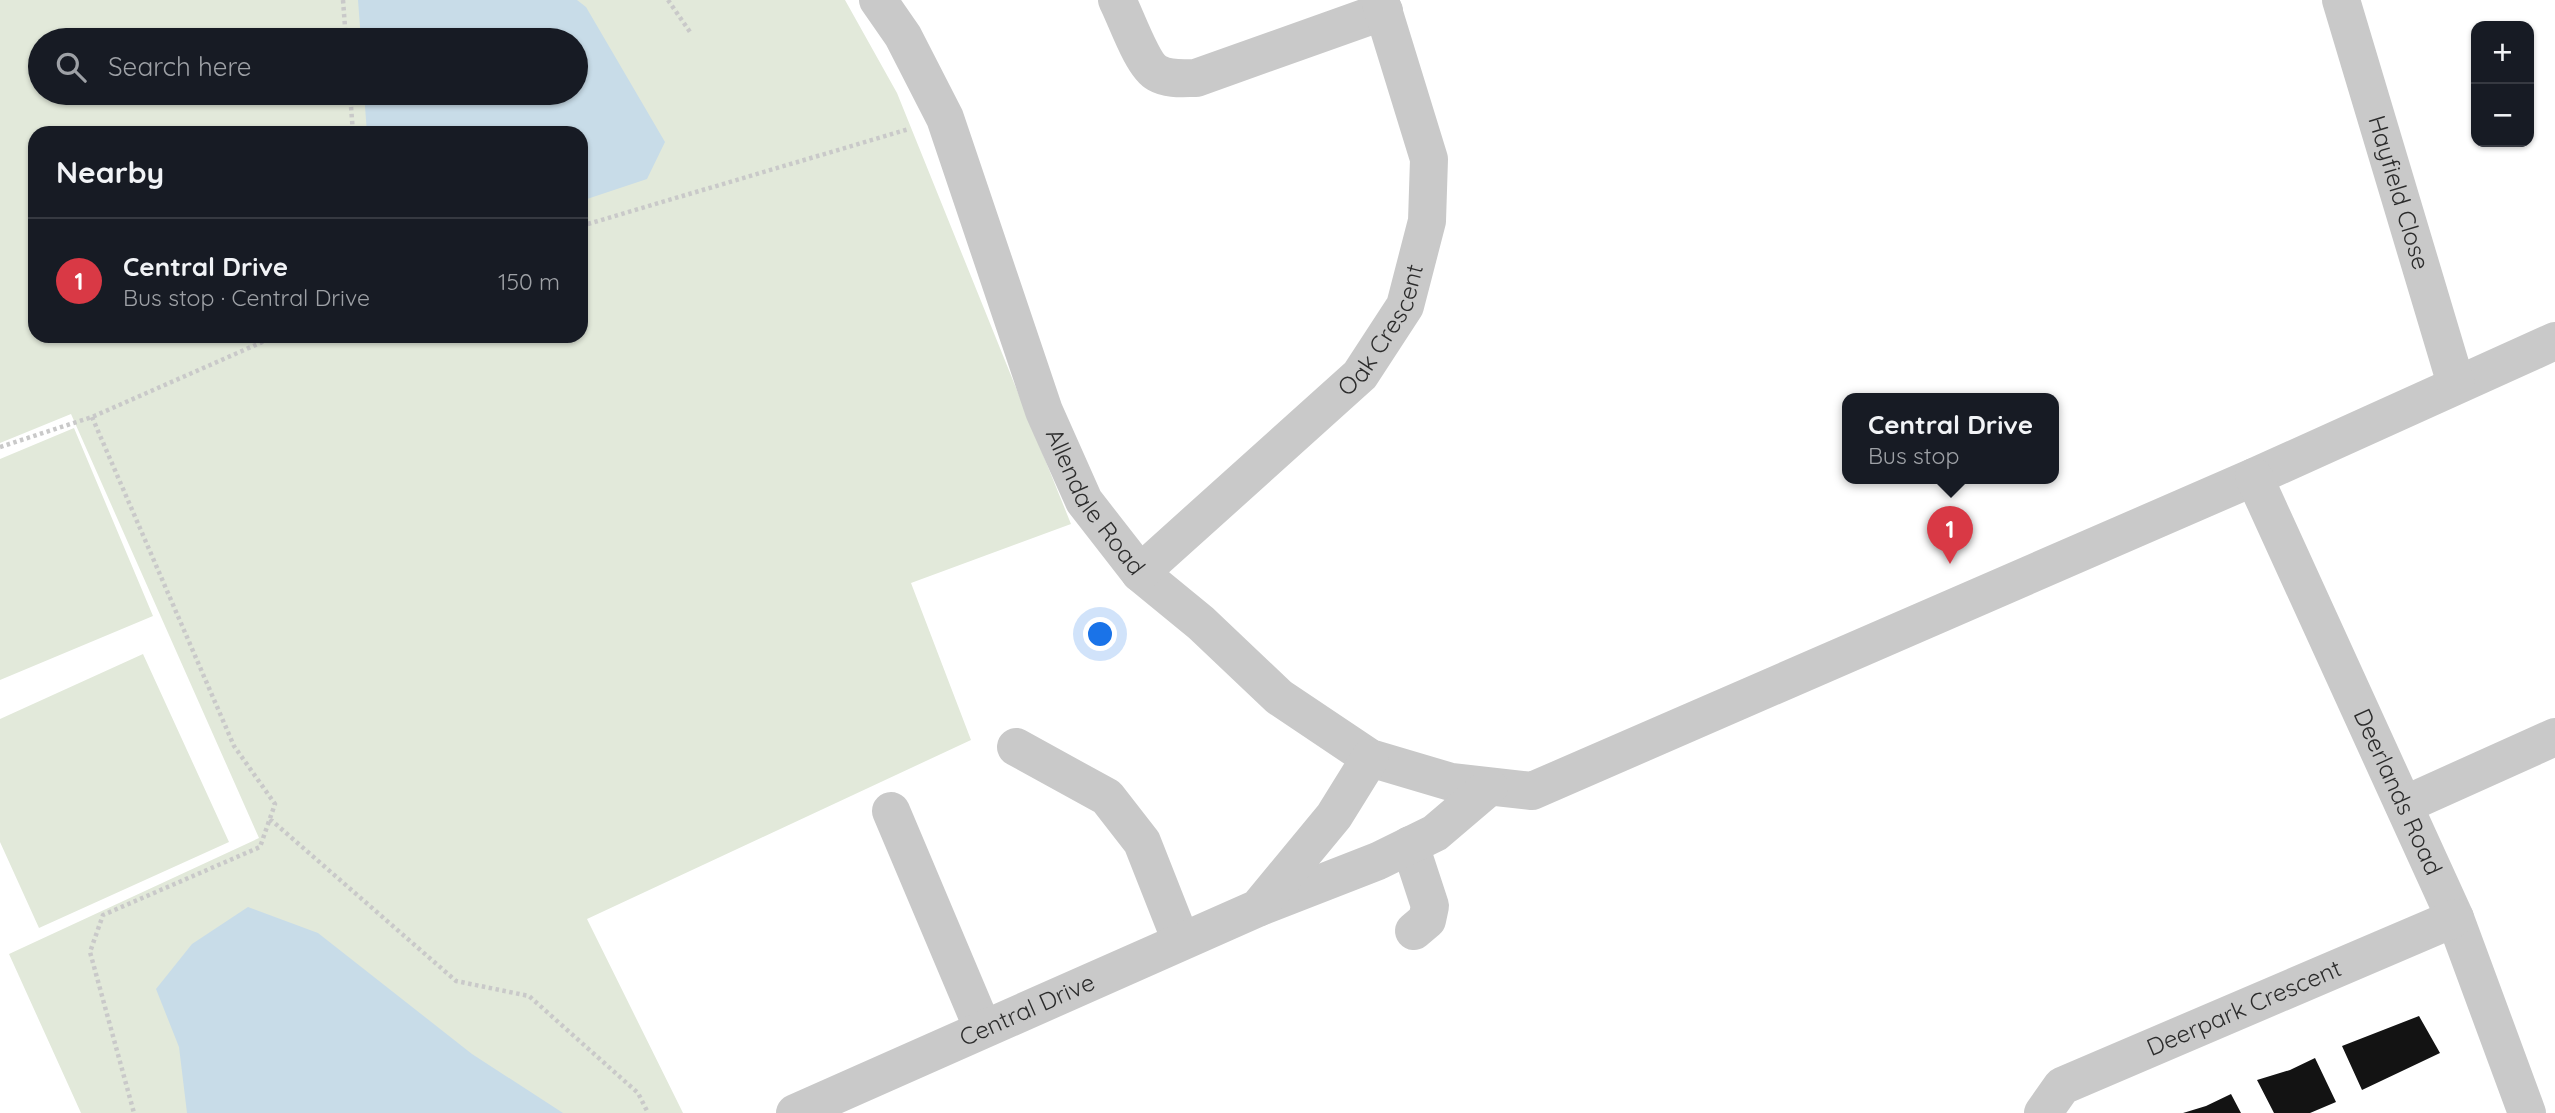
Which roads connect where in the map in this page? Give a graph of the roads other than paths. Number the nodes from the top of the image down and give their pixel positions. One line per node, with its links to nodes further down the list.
1 (878, 0): 8 (street, Allendale Road)
2 (1117, 0): 4 (street)
3 (2341, 0): 6 (street, Hayfield Close)
4 (1382, 5): 8 (street, Oak Crescent)
5 (2555, 341): 6 (street)
6 (2456, 384): 7 (street)
7 (2254, 477): 12 (street, Allendale Road); 13 (street, Deerlands Road)
8 (1140, 573): 11 (street, Allendale Road)
9 (2555, 737): 13 (street)
10 (1016, 747): 19 (street)
11 (1370, 758): 12 (street, Allendale Road); 16 (street, Central Drive)
12 (1489, 787): 15 (street, Central Drive)
13 (2404, 805): 17 (street, Deerlands Road)
14 (891, 811): 20 (street)
15 (1410, 845): 16 (street, Central Drive); 18 (street)
16 (1258, 908): 19 (street, Central Drive)
17 (2455, 918): 22 (street, Deerpark Crescent); 23 (street, Deerlands Road)
18 (1414, 931)
19 (1181, 941): 20 (street, Central Drive)
20 (984, 1029): 21 (street, Central Drive)
21 (794, 1113)
22 (2043, 1113)
23 (2527, 1113)

